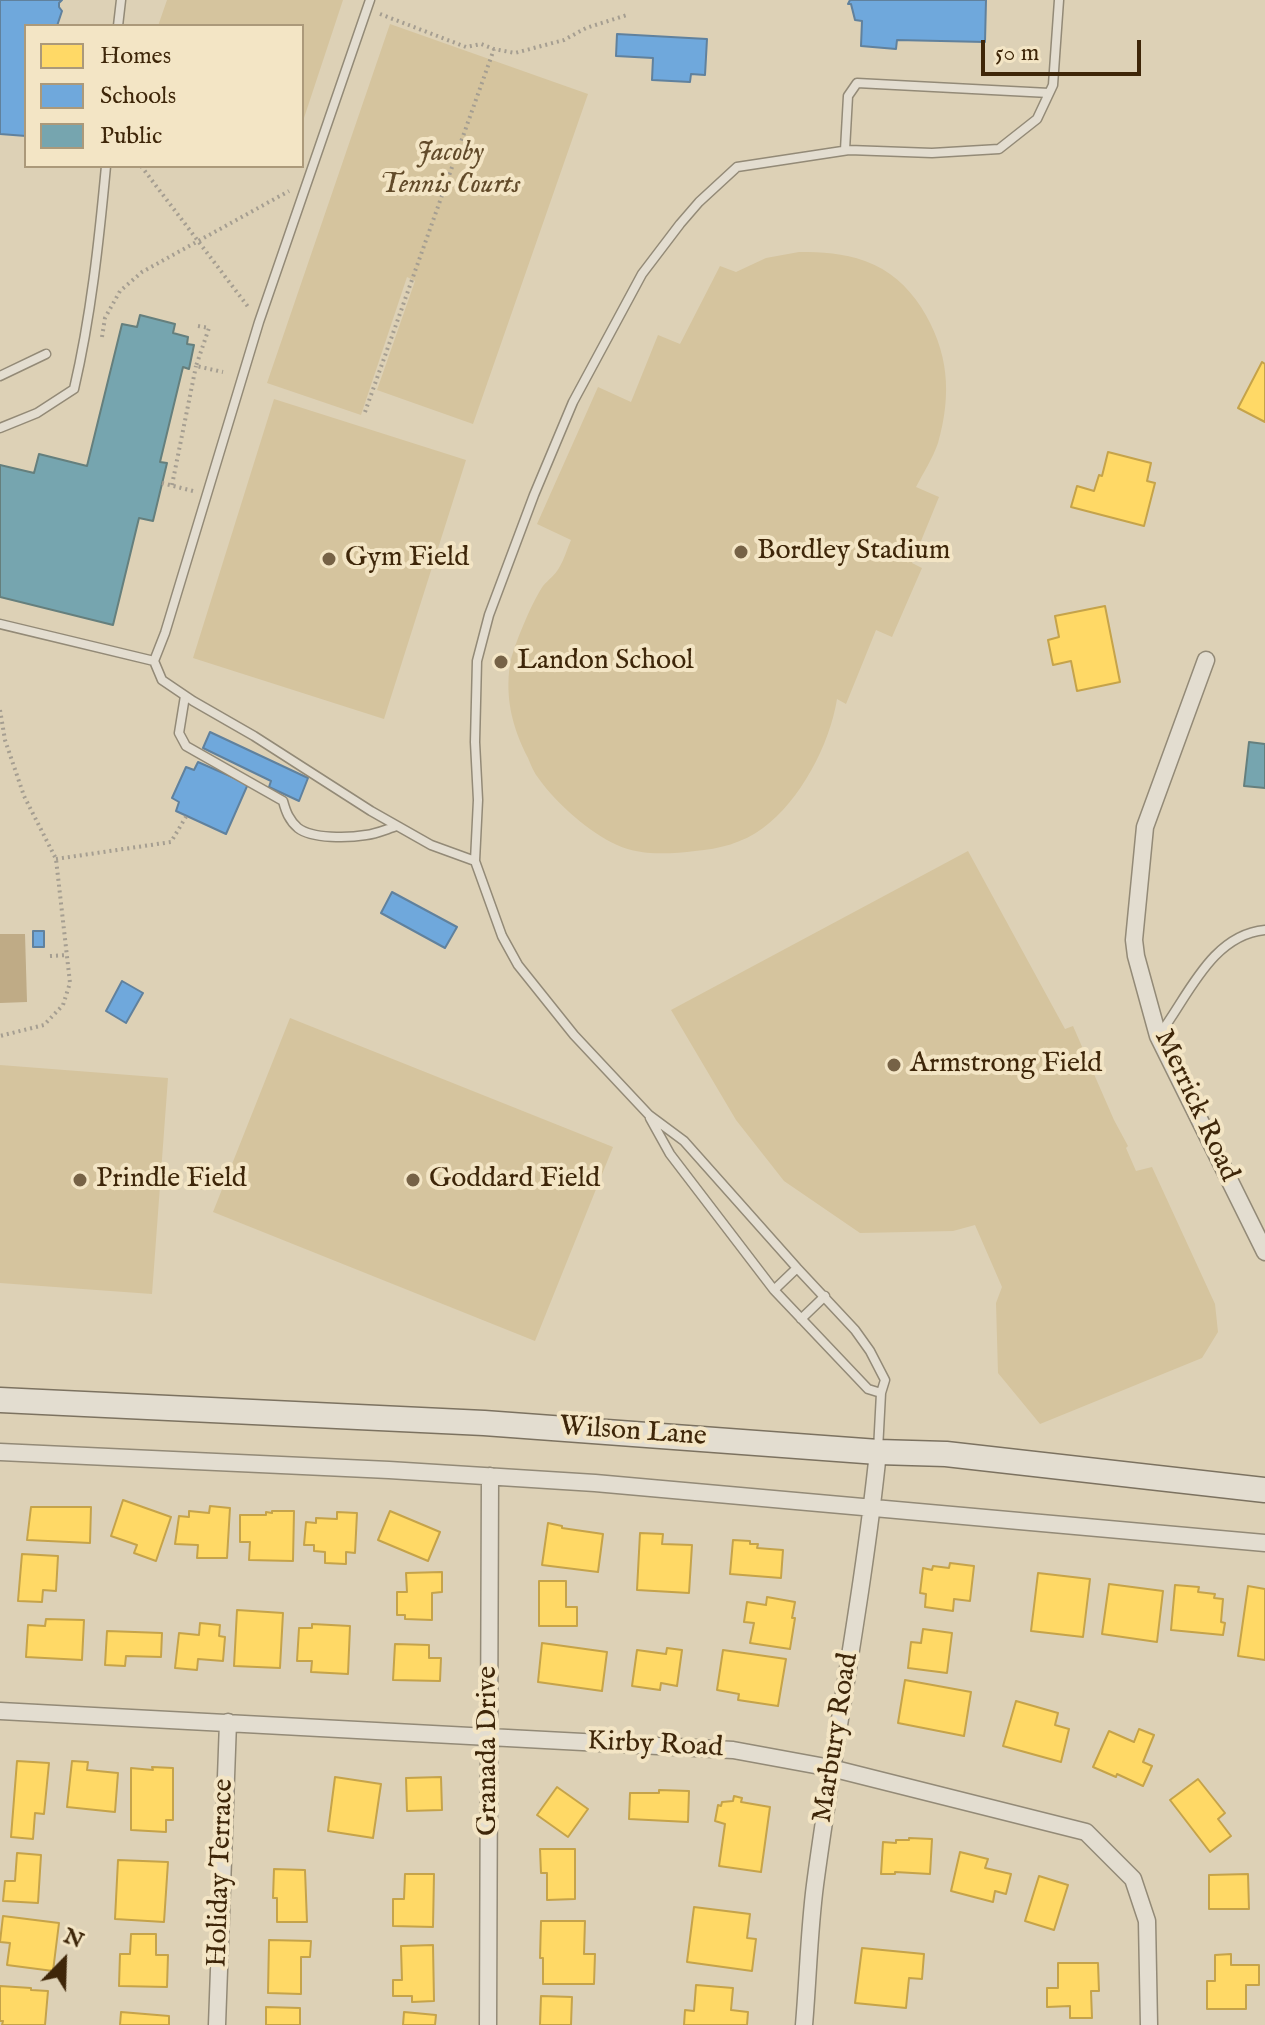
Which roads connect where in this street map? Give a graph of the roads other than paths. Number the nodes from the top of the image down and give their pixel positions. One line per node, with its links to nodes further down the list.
1 (121, 0): 4 (lane)
2 (370, 0): 13 (lane)
3 (1059, 0): 5 (lane)
4 (118, 24)
5 (1049, 93): 6 (lane); 6 (lane)
6 (845, 150): 16 (lane)
7 (106, 168): 10 (lane)
8 (46, 354): 9 (lane)
9 (0, 376)
10 (0, 428)
11 (0, 624): 13 (lane)
12 (1206, 660): 18 (street, Merrick Road)
13 (154, 661): 14 (lane)
14 (185, 696): 15 (lane); 15 (lane)
15 (397, 826): 16 (lane)
16 (475, 861): 19 (lane)
17 (1265, 930): 18 (lane)
18 (1158, 1036): 20 (street, Merrick Road)
19 (649, 1115): 21 (lane); 22 (lane)
20 (1265, 1252)
21 (797, 1268): 22 (lane); 23 (lane)
22 (774, 1290): 24 (lane)
23 (825, 1296): 24 (lane); 25 (lane)
24 (801, 1319): 25 (lane)
25 (881, 1393): 28 (lane)
26 (0, 1400): 28 (main road, Wilson Lane)
27 (0, 1452): 29 (street, Wilson Lane)
28 (878, 1452): 30 (main road, Wilson Lane); 31 (street, Marbury Road)
29 (490, 1476): 31 (street, Wilson Lane); 35 (street, Granada Drive)
30 (1265, 1490)
31 (872, 1508): 32 (street, Wilson Lane); 36 (street, Marbury Road)
32 (1265, 1543)
33 (0, 1711): 34 (street, Kirby Road)
34 (228, 1722): 35 (street, Kirby Road); 37 (street, Holiday Terrace)
35 (489, 1737): 36 (street, Kirby Road); 38 (street, Granada Drive)
36 (831, 1768): 39 (street, Marbury Road); 40 (street, Kirby Road)
37 (217, 2025)
38 (488, 2025)
39 (804, 2025)
40 (1149, 2025)

